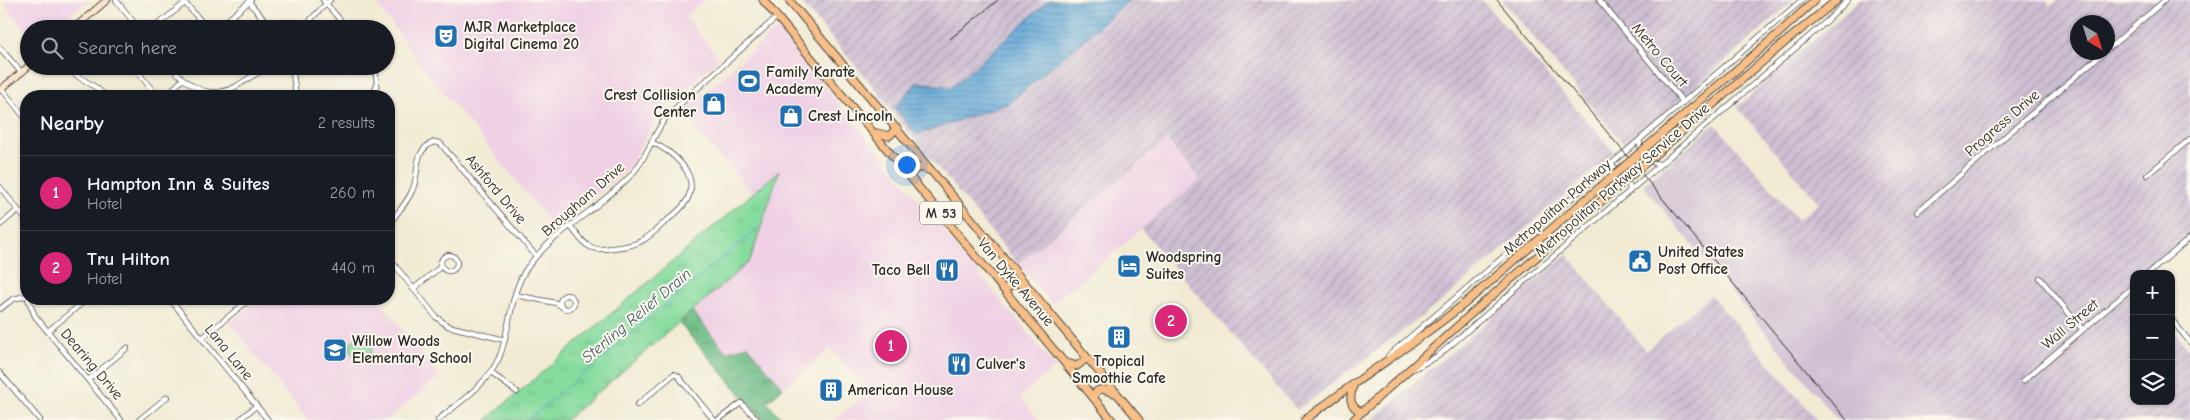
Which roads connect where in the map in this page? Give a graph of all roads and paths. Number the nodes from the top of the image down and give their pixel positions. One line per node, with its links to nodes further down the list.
1 (107, 0): 14 (main road)
2 (116, 0): 15 (street)
3 (763, 0): 13 (main road, Van Dyke Avenue / M 53)
4 (789, 0): 44 (main road, Van Dyke Avenue / M 53)
5 (1599, 0): 42 (street, Metro Court)
6 (1802, 0): 42 (street, Metropolitan Parkway Service Drive)
7 (1815, 0): 93 (main road, Metropolitan Parkway, bridge)
8 (1837, 0): 94 (main road, Metropolitan Parkway, bridge)
9 (1848, 0): 49 (street, Metropolitan Parkway Service Drive)
10 (2165, 0): 22 (street)
11 (250, 1): 18 (street); 19 (street)
12 (327, 1): 20 (street); 21 (street)
13 (777, 17): 45 (main road, Van Dyke Avenue / M 53); 48 (street, Brougham Drive)
14 (84, 20)
15 (133, 20)
16 (163, 20): 17 (street)
17 (200, 20)
18 (228, 20)
19 (265, 20)
20 (310, 20)
21 (341, 20)
22 (2115, 43)
23 (0, 48): 25 (street)
24 (2095, 60): 58 (street, Progress Drive)
25 (20, 71)
26 (20, 73): 34 (main road)
27 (74, 75): 35 (street)
28 (140, 75): 36 (street)
29 (178, 75): 33 (street)
30 (255, 75): 39 (street)
31 (293, 75): 40 (street)
32 (376, 75): 41 (street)
33 (182, 80): 37 (street); 38 (street)
34 (1, 89): 43 (street)
35 (100, 90)
36 (152, 90)
37 (172, 90)
38 (200, 90)
39 (225, 90)
40 (295, 90)
41 (375, 90)
42 (1683, 102): 47 (street, Metropolitan Parkway Service Drive)
43 (20, 112)
44 (897, 128): 45 (main road); 51 (main road, Van Dyke Avenue / M 53)
45 (874, 132): 52 (main road, Van Dyke Avenue / M 53)
46 (2190, 139): 53 (street)
47 (1640, 140): 49 (street); 50 (street, Metropolitan Parkway Service Drive)
48 (651, 142): 61 (street, Brougham Drive); 61 (street)
49 (1660, 164): 55 (street, Metropolitan Parkway Service Drive)
50 (1610, 166): 55 (street); 93 (street, Metropolitan Parkway Service Drive)
51 (933, 172): 52 (main road); 70 (main road, Van Dyke Avenue / M 53)
52 (910, 175): 72 (main road, Van Dyke Avenue / M 53)
53 (2147, 175)
54 (0, 187): 56 (street)
55 (1630, 191): 94 (street, Metropolitan Parkway Service Drive)
56 (18, 210): 57 (street); 60 (street)
57 (20, 212)
58 (1917, 212)
59 (395, 215): 63 (street, Ashford Drive)
60 (0, 225)
61 (571, 227): 63 (street, Brougham Drive)
62 (2190, 238): 68 (street)
63 (536, 256): 74 (street, Brougham Drive)
64 (442, 262): 66 (street); 66 (street); 67 (street)
65 (395, 266): 71 (street)
66 (444, 268): 67 (street)
67 (438, 269): 71 (street)
68 (2153, 270)
69 (2040, 278): 85 (street)
70 (1029, 288): 72 (main road); 91 (main road, Van Dyke Avenue / M 53)
71 (413, 289): 88 (street)
72 (1004, 289): 92 (main road, Van Dyke Avenue / M 53)
73 (2130, 289): 85 (street, Wall Street)
74 (515, 295): 77 (street); 88 (street, Brougham Drive)
75 (20, 298): 83 (street)
76 (562, 299): 77 (street); 82 (street); 82 (street)
77 (556, 303): 82 (street)
78 (30, 305): 86 (street, Dearing Drive)
79 (80, 305): 86 (street)
80 (175, 305): 87 (street, Lana Lane)
81 (243, 305): 87 (street)
82 (563, 307)
83 (0, 309)
84 (2175, 324): 89 (street)
85 (2082, 329): 98 (street, Wall Street)
86 (48, 331): 97 (street, Dearing Drive)
87 (202, 338): 105 (street, Lana Lane)
88 (505, 340): 96 (street, Brougham Drive)
89 (2190, 342)
90 (127, 348): 97 (street)
91 (1087, 358): 92 (main road); 101 (main road, Van Dyke Avenue / M 53)
92 (1064, 362): 103 (main road, Van Dyke Avenue / M 53)
93 (1374, 369): 99 (main road, Metropolitan Parkway)
94 (1407, 372): 106 (main road, Metropolitan Parkway)
95 (0, 373): 107 (street)
96 (490, 373): 100 (street); 112 (street, Brougham Drive)
97 (88, 380): 108 (street, Dearing Drive)
98 (2023, 381)
99 (1354, 382): 106 (main road); 118 (main road, Metropolitan Parkway)
100 (517, 392)
101 (1119, 396): 103 (main road); 117 (main road, Van Dyke Avenue / M 53)
102 (167, 397): 109 (street)
103 (1093, 397): 116 (main road, Van Dyke Avenue / M 53)
104 (636, 405): 113 (street)
105 (256, 406): 110 (street); 111 (street, Lana Lane)
106 (1362, 412): 119 (main road, Metropolitan Parkway)
107 (40, 420)
108 (122, 420)
109 (139, 420)
110 (239, 420)
111 (268, 420)
112 (438, 420)
113 (714, 420)
114 (718, 420): 115 (street)
115 (758, 420)
116 (1112, 420)
117 (1139, 420)
118 (1306, 420)
119 (1353, 420)

